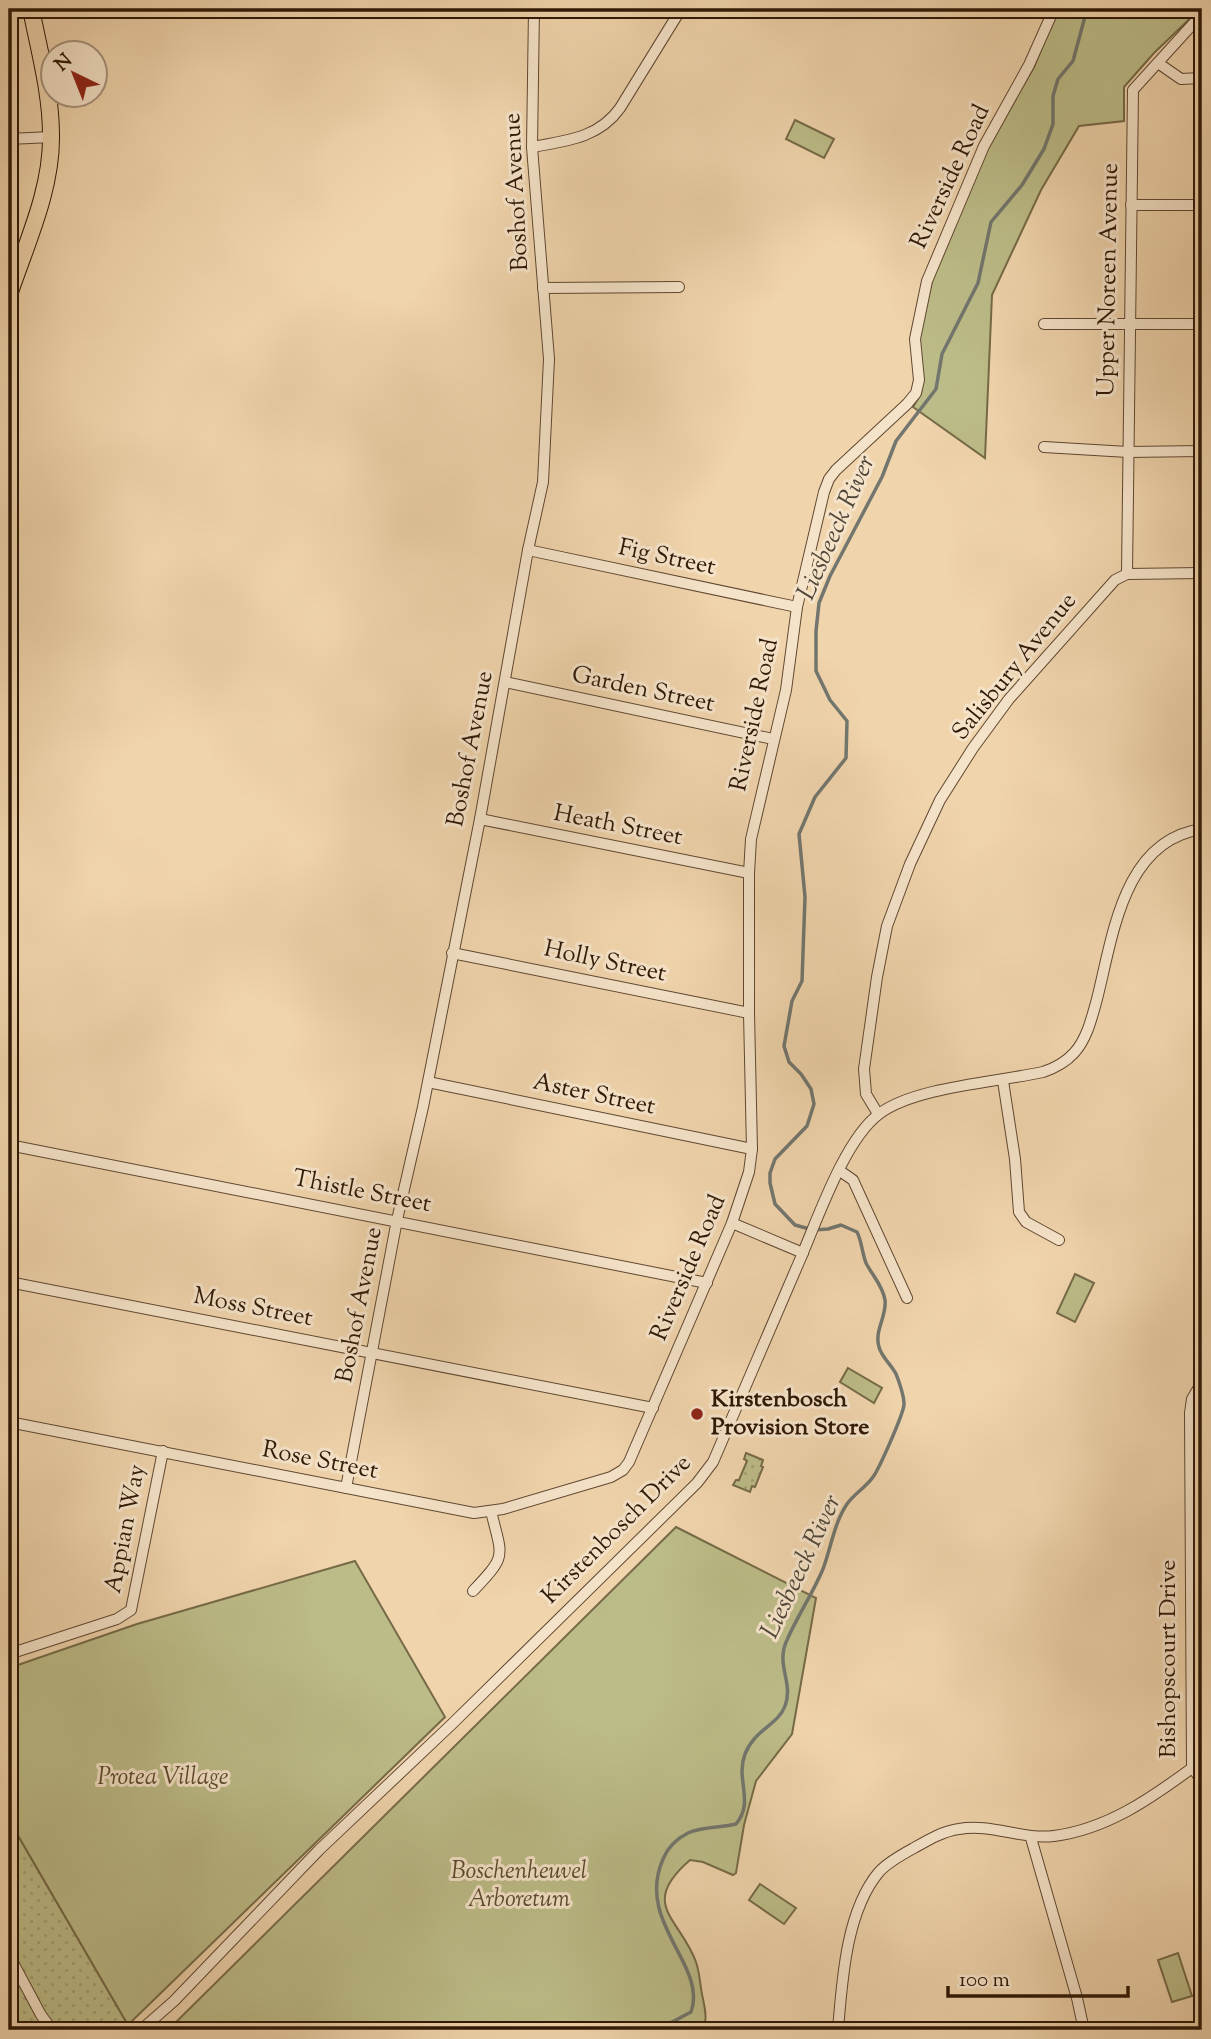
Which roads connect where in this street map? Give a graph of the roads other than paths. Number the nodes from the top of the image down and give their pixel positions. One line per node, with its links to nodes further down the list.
1 (31, 9): 8 (main road)
2 (534, 9): 10 (street, Boshof Avenue)
3 (681, 9): 10 (street)
4 (1054, 9): 26 (street, Riverside Road)
5 (1202, 14): 6 (street, Upper Noreen Avenue)
6 (1158, 63): 7 (street); 11 (street, Upper Noreen Avenue)
7 (1202, 78)
8 (51, 137): 9 (street); 13 (main road)
9 (9, 139)
10 (532, 147): 15 (street, Boshof Avenue)
11 (1131, 205): 12 (street); 19 (street, Upper Noreen Avenue)
12 (1202, 205)
13 (13, 272): 16 (main road)
14 (679, 287): 15 (street)
15 (543, 288): 23 (street, Boshof Avenue)
16 (9, 295)
17 (1044, 324): 19 (street)
18 (1202, 324): 19 (street)
19 (1130, 325): 22 (street, Upper Noreen Avenue)
20 (1044, 447): 22 (street)
21 (1202, 451): 22 (street)
22 (1128, 452): 24 (street, Upper Noreen Avenue)
23 (528, 550): 26 (street, Fig Street); 27 (street, Boshof Avenue)
24 (1127, 573): 25 (street); 36 (street, Salisbury Avenue)
25 (1202, 573)
26 (797, 607): 28 (street, Riverside Road)
27 (505, 682): 28 (street, Garden Street); 29 (street, Boshof Avenue)
28 (773, 739): 31 (street, Riverside Road)
29 (480, 819): 31 (street, Heath Street); 32 (street, Boshof Avenue)
30 (1202, 829): 34 (street, Kirstenbosch Drive)
31 (749, 873): 33 (street, Riverside Road)
32 (453, 953): 33 (street, Holly Street); 35 (street, Boshof Avenue)
33 (749, 1013): 38 (street, Riverside Road)
34 (1003, 1081): 36 (street, Kirstenbosch Drive); 42 (street)
35 (428, 1082): 38 (street, Aster Street); 40 (street, Boshof Avenue)
36 (878, 1114): 39 (street, Kirstenbosch Drive)
37 (9, 1145): 40 (street, Thistle Street)
38 (752, 1149): 41 (street, Riverside Road)
39 (840, 1171): 43 (street, Kirstenbosch Drive); 46 (street)
40 (397, 1220): 45 (street, Thistle Street); 47 (street, Boshof Avenue)
41 (732, 1223): 43 (street); 45 (street, Riverside Road)
42 (1059, 1240)
43 (805, 1248): 62 (street, Kirstenbosch Drive)
44 (9, 1282): 47 (street, Moss Street)
45 (707, 1283): 49 (street, Riverside Road)
46 (906, 1298)
47 (372, 1352): 49 (street, Moss Street); 53 (street, Boshof Avenue)
48 (1202, 1382): 57 (street, Bishopscourt Drive)
49 (653, 1408): 52 (street, Riverside Road)
50 (9, 1422): 51 (street, Rose Street)
51 (163, 1451): 53 (street, Rose Street); 56 (street, Appian Way)
52 (619, 1472): 54 (street, Rose Street)
53 (346, 1488): 54 (street, Rose Street)
54 (491, 1511): 55 (street)
55 (473, 1591)
56 (9, 1654)
57 (1192, 1768): 58 (street); 59 (street, Bishopscourt Drive)
58 (1202, 1780)
59 (1031, 1838): 63 (street, Bishopscourt Drive); 64 (street)
60 (9, 1955): 61 (street)
61 (52, 2030)
62 (141, 2030)
63 (838, 2030)
64 (1084, 2030)

